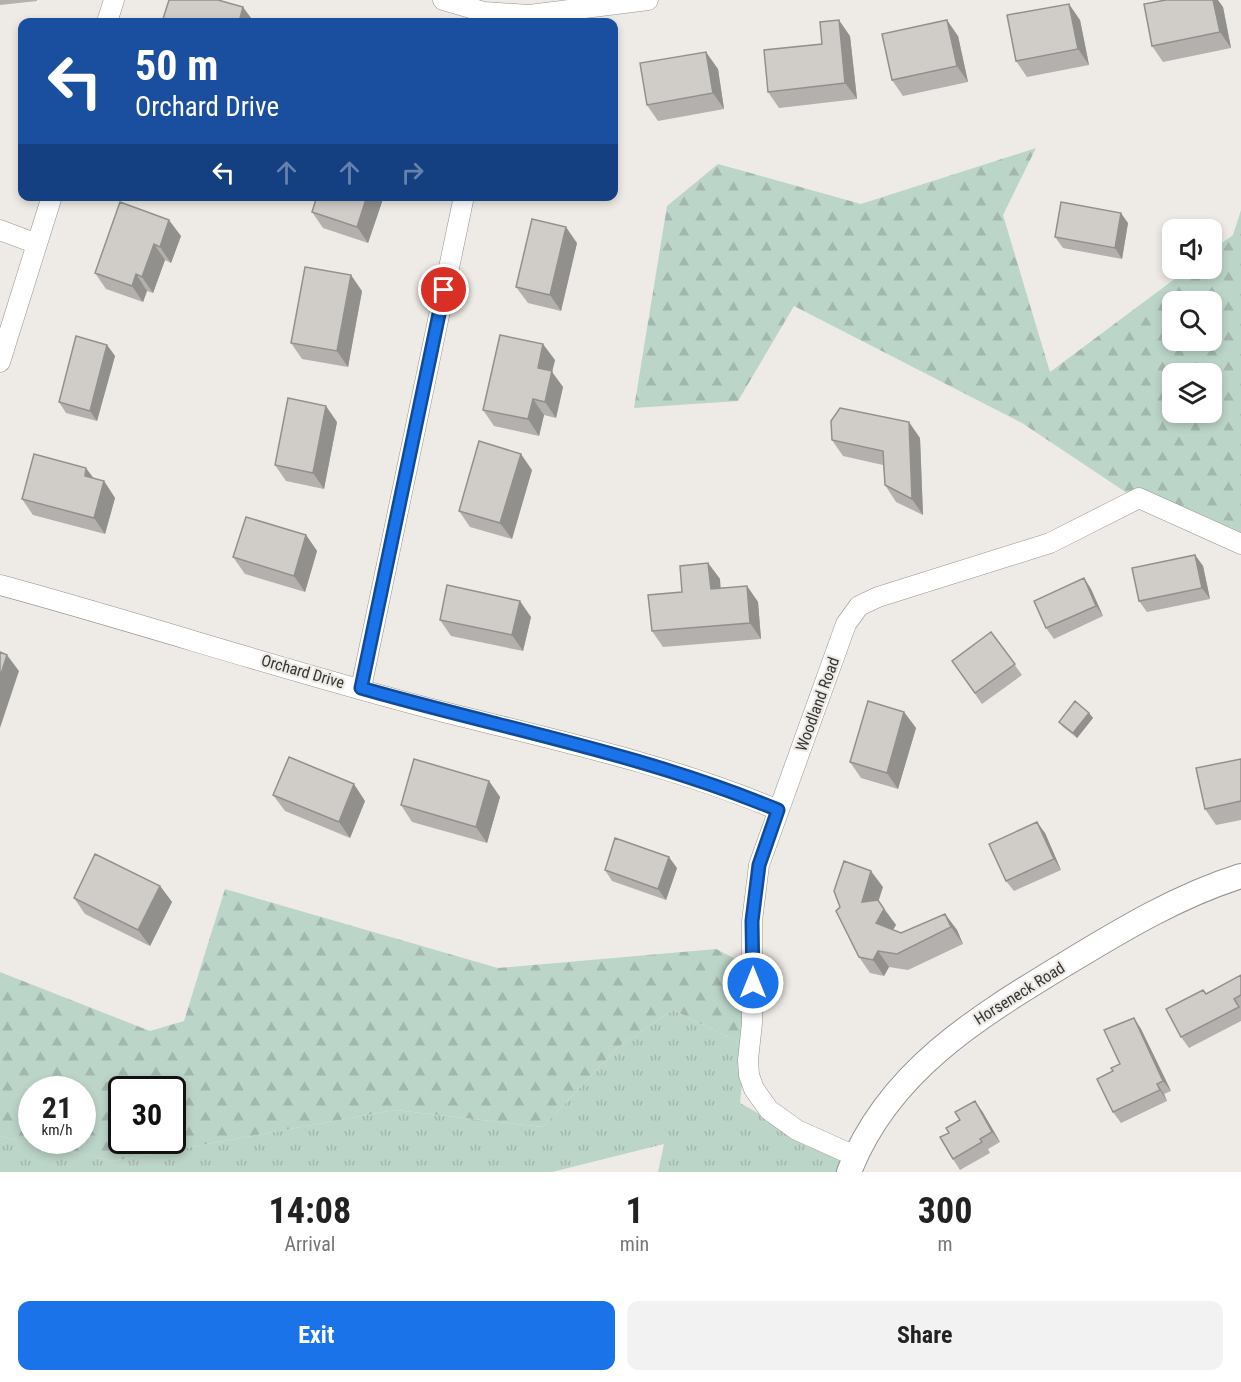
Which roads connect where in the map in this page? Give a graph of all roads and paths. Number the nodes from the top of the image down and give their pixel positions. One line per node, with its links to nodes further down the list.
1 (114, 0): 4 (street)
2 (444, 0): 5 (street)
3 (648, 0): 6 (street)
4 (108, 18)
5 (499, 18)
6 (508, 18)
7 (50, 201): 10 (street)
8 (463, 201): 14 (street)
9 (0, 230): 10 (street)
10 (37, 244): 11 (street)
11 (0, 362)
12 (1241, 544): 15 (street, Woodland Road)
13 (0, 585): 14 (street, Orchard Drive)
14 (361, 688): 15 (street, Orchard Drive)
15 (778, 810): 17 (street, Woodland Road)
16 (1241, 876): 17 (street, Horseneck Road)
17 (852, 1164)

